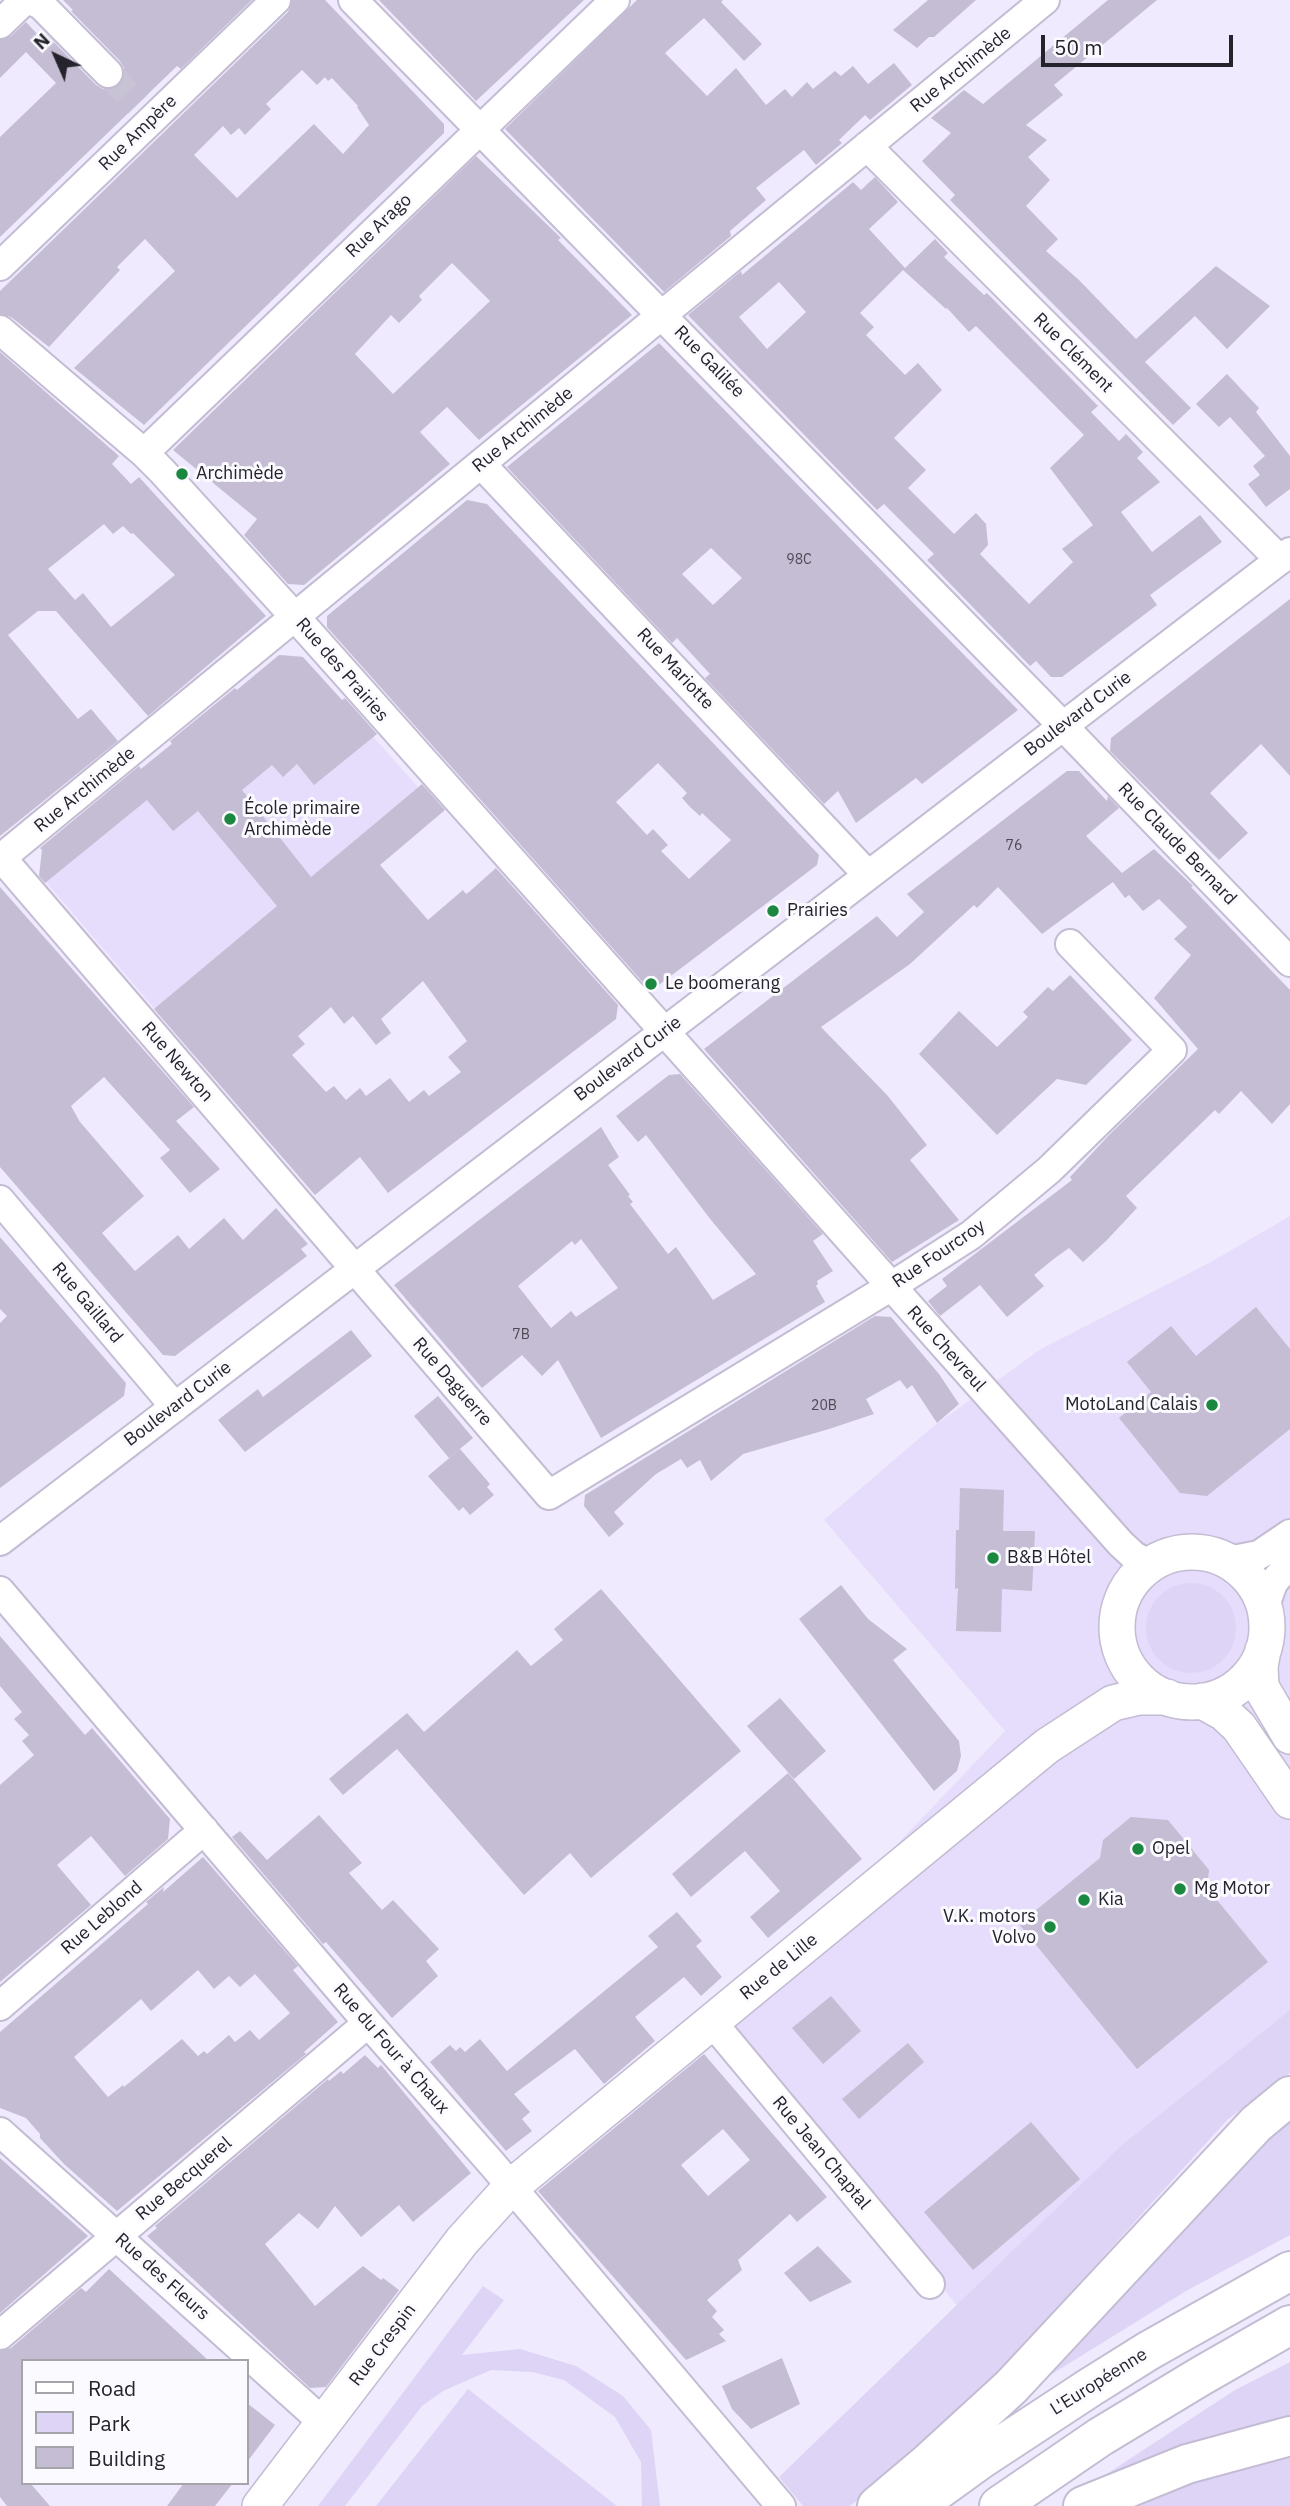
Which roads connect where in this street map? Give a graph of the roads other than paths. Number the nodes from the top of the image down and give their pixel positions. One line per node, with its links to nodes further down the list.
1 (28, 0): 6 (street); 7 (street)
2 (276, 0): 10 (street, Rue Ampère)
3 (353, 0): 8 (street, Rue Galilée)
4 (615, 0): 8 (street, Rue Arago)
5 (1045, 0): 9 (street, Rue Archimède)
6 (0, 24)
7 (108, 73)
8 (480, 129): 11 (street, Rue Galilée); 13 (street, Rue Arago)
9 (867, 146): 11 (street, Rue Archimède); 15 (street, Rue Clément)
10 (0, 266)
11 (662, 315): 14 (street, Rue Archimède); 17 (street, Rue Galilée)
12 (0, 330): 13 (street, Rue des Prairies)
13 (144, 453): 16 (street, Rue des Prairies)
14 (481, 464): 16 (street, Rue Archimède); 19 (street, Rue Mariotte)
15 (1285, 556): 17 (street, Boulevard Curie)
16 (295, 617): 18 (street, Rue Archimède); 22 (street, Rue des Prairies)
17 (1063, 726): 19 (street, Boulevard Curie); 21 (street, Rue Claude Bernard)
18 (1, 858): 24 (street, Rue Newton)
19 (868, 875): 22 (street, Boulevard Curie)
20 (1070, 944): 25 (street, Rue Fourcroy)
21 (1290, 962)
22 (664, 1031): 24 (street, Boulevard Curie); 25 (street, Rue Chevreul)
23 (0, 1200): 26 (street, Rue Gaillard)
24 (355, 1269): 26 (street, Boulevard Curie); 27 (street, Rue Daguerre)
25 (890, 1287): 27 (street, Rue Fourcroy); 32 (street, Rue Chevreul)
26 (175, 1406): 29 (street, Boulevard Curie)
27 (549, 1495)
28 (1290, 1534): 30 (street)
29 (0, 1541)
30 (1228, 1561): 32 (main road); 34 (main road)
31 (1290, 1563): 34 (street)
32 (1151, 1564): 35 (main road)
33 (0, 1591): 42 (street, Rue du Four à Chaux)
34 (1266, 1614): 36 (main road)
35 (1120, 1647): 37 (main road); 40 (main road, Rue de Lille)
36 (1264, 1650): 38 (main road); 39 (main road)
37 (1167, 1697): 38 (main road); 40 (main road, Rue de Lille)
38 (1202, 1701): 41 (main road)
39 (1290, 1736)
40 (1047, 1746): 44 (main road, Rue de Lille)
41 (1290, 1801)
42 (204, 1830): 43 (street, Rue Leblond); 45 (street, Rue du Four à Chaux)
43 (0, 2006)
44 (712, 2022): 48 (main road, Rue de Lille); 51 (street, Rue Jean Chaptal)
45 (368, 2023): 48 (street, Rue du Four à Chaux); 49 (street, Rue Becquerel)
46 (1290, 2096): 58 (highway)
47 (0, 2132): 49 (street, Rue des Fleurs)
48 (511, 2187): 54 (main road, Rue Crespin); 57 (street, Rue du Four à Chaux)
49 (117, 2236): 53 (street, Rue Becquerel); 54 (street, Rue des Fleurs)
50 (1290, 2271): 59 (highway, L'Européenne)
51 (930, 2284)
52 (1290, 2325): 60 (highway)
53 (0, 2335)
54 (324, 2423): 56 (main road, Rue Crespin)
55 (1290, 2436): 61 (highway)
56 (260, 2506)
57 (781, 2506)
58 (877, 2506)
59 (916, 2506)
60 (999, 2506)
61 (1083, 2506)

